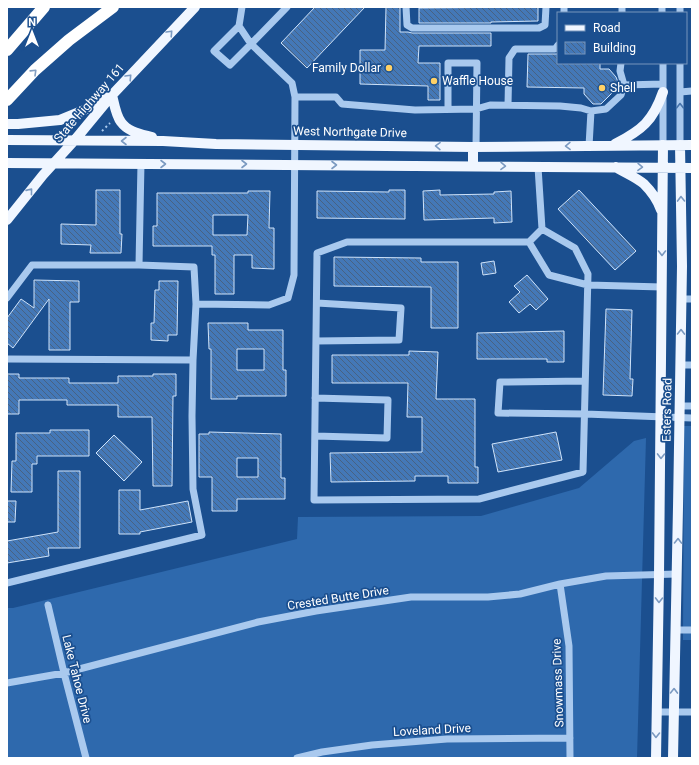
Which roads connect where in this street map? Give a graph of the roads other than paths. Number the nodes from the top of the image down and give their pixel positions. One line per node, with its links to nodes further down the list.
1 (44, 7): 11 (highway)
2 (113, 7): 21 (highway, one-way to 2)
3 (195, 7): 19 (main road, State Highway 161, one-way to 3)
4 (242, 7): 8 (street)
5 (406, 7): 6 (street)
6 (546, 7)
7 (284, 8): 9 (street)
8 (239, 26): 9 (street); 9 (street)
9 (251, 44): 20 (street)
10 (557, 46): 22 (street)
11 (7, 50)
12 (621, 64): 15 (street)
13 (663, 64): 16 (street, Esters Road)
14 (680, 64): 18 (street, Esters Road)
15 (624, 85): 16 (street); 25 (street)
16 (663, 88): 31 (main road); 32 (street, Esters Road)
17 (692, 91): 18 (street)
18 (680, 92): 33 (street, Esters Road, one-way to 18)
19 (112, 95): 26 (main road); 28 (main road, State Highway 161); 29 (main road)
20 (295, 97): 23 (street); 30 (street)
21 (7, 100)
22 (508, 105): 24 (street); 25 (street)
23 (448, 109): 24 (street); 24 (street)
24 (476, 109): 36 (street)
25 (591, 111): 35 (street)
26 (7, 124)
27 (7, 140): 28 (main road, West Northgate Drive)
28 (74, 141): 29 (main road, West Northgate Drive, one-way to 28); 38 (main road, State Highway 161)
29 (162, 141): 30 (main road, West Northgate Drive)
30 (295, 144): 36 (main road, West Northgate Drive, one-way to 30); 40 (street)
31 (612, 145): 32 (main road, West Northgate Drive); 35 (main road, West Northgate Drive)
32 (663, 145): 33 (main road, West Northgate Drive); 44 (main road, Esters Road)
33 (680, 145): 34 (main road, West Northgate Drive); 45 (main road, Esters Road)
34 (692, 145)
35 (589, 146): 36 (main road, West Northgate Drive, one-way to 36)
36 (475, 147): 41 (main road)
37 (7, 163): 38 (main road)
38 (54, 163): 39 (main road); 48 (main road, State Highway 161, one-way to 38)
39 (141, 164): 40 (main road, one-way to 40); 51 (street)
40 (295, 165): 41 (main road, one-way to 41); 58 (street)
41 (474, 166): 42 (main road, one-way to 42)
42 (538, 167): 43 (main road); 49 (street)
43 (616, 167): 44 (main road, one-way to 44); 47 (main road)
44 (663, 168): 45 (main road); 47 (main road, Esters Road)
45 (680, 168): 46 (main road); 55 (main road, Esters Road, one-way to 45)
46 (692, 168)
47 (663, 214): 53 (main road, Esters Road, one-way to 53)
48 (7, 220)
49 (542, 229): 50 (street); 52 (street)
50 (528, 242): 52 (street); 57 (street)
51 (139, 265): 54 (street); 58 (street)
52 (588, 286): 53 (street); 64 (street)
53 (662, 287): 69 (main road, Esters Road)
54 (7, 298)
55 (682, 299): 56 (street); 62 (main road, Esters Road, one-way to 55)
56 (692, 299)
57 (317, 303): 59 (street); 59 (street)
58 (196, 304): 61 (street)
59 (316, 341): 65 (street)
60 (7, 359): 61 (street)
61 (193, 360): 75 (street)
62 (681, 365): 63 (street); 66 (main road, Esters Road)
63 (692, 365)
64 (586, 381): 68 (street); 68 (street)
65 (315, 398): 72 (street); 72 (street)
66 (680, 406): 67 (street); 70 (main road, Esters Road)
67 (692, 406)
68 (585, 414): 69 (street); 72 (street)
69 (661, 417): 70 (street); 74 (main road, Esters Road, one-way to 74)
70 (680, 418): 71 (street); 73 (main road, Esters Road, one-way to 70)
71 (692, 418)
72 (315, 436)
73 (677, 574): 74 (street, Crested Butte Drive); 78 (main road, Esters Road)
74 (659, 575): 76 (street, Crested Butte Drive); 82 (main road, Esters Road, one-way to 82)
75 (7, 583)
76 (560, 584): 80 (street, Crested Butte Drive); 85 (street, Snowmass Drive)
77 (48, 605): 80 (street, Lake Tahoe Drive)
78 (675, 630): 79 (street); 83 (main road, Esters Road, one-way to 78)
79 (692, 630)
80 (64, 673): 81 (street, Crested Butte Drive); 86 (street, Lake Tahoe Drive)
81 (7, 683)
82 (657, 712): 83 (street); 89 (main road, Esters Road, one-way to 89)
83 (673, 712): 84 (street); 90 (main road, Esters Road)
84 (692, 712)
85 (570, 738): 87 (street, Loveland Drive); 88 (street, Snowmass Drive)
86 (86, 758)
87 (297, 758)
88 (570, 758)
89 (656, 758)
90 (673, 758)

